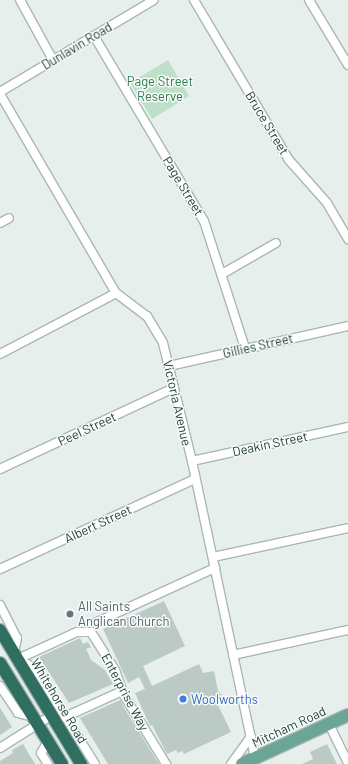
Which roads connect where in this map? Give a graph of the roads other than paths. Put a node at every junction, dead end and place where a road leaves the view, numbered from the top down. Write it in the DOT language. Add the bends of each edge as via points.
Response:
graph roads {
  1 [pos="20,0"];
  2 [pos="154,0"];
  3 [pos="194,0"];
  4 [pos="309,0"];
  5 [pos="142,3"];
  6 [pos="94,36"];
  7 [pos="53,60"];
  8 [pos="348,65"];
  9 [pos="0,93"];
  10 [pos="9,218"];
  11 [pos="0,223"];
  12 [pos="348,239"];
  13 [pos="276,243"];
  14 [pos="222,274"];
  15 [pos="116,293"];
  16 [pos="348,326"];
  17 [pos="245,348"];
  18 [pos="0,354"];
  19 [pos="169,366"];
  20 [pos="174,388"];
  21 [pos="348,427"];
  22 [pos="192,461"];
  23 [pos="0,469"];
  24 [pos="195,479"];
  25 [pos="348,528"];
  26 [pos="213,557"];
  27 [pos="215,568"];
  28 [pos="0,569"];
  29 [pos="0,605"];
  30 [pos="97,622"];
  31 [pos="0,630"];
  32 [pos="348,630"];
  33 [pos="233,655"];
  34 [pos="16,656"];
  35 [pos="0,662"];
  36 [pos="0,686"];
  37 [pos="122,691"];
  38 [pos="52,715"];
  39 [pos="348,715"];
  40 [pos="65,716"];
  41 [pos="35,721"];
  42 [pos="329,724"];
  43 [pos="251,736"];
  44 [pos="77,737"];
  45 [pos="48,741"];
  46 [pos="0,748"];
  47 [pos="255,758"];
  48 [pos="79,761"];
  49 [pos="348,763"];
  50 [pos="48,764"];
  51 [pos="62,764"];
  52 [pos="95,764"];
  53 [pos="166,764"];
  54 [pos="231,764"];
  55 [pos="242,764"];
  1 -- 7 [label="street"];
  2 -- 5 [label="street, Dunlavin Road"];
  3 -- 12 [label="street, Bruce Street" via="289,160 327,203"];
  4 -- 8 [label="street"];
  5 -- 6 [label="street, Dunlavin Road"];
  6 -- 7 [label="street, Dunlavin Road"];
  6 -- 14 [label="street, Page Street" via="204,221"];
  7 -- 9 [label="street, Dunlavin Road"];
  9 -- 15 [label="street, Victoria Avenue"];
  10 -- 11 [label="street"];
  13 -- 14 [label="street"];
  14 -- 17 [label="street, Page Street"];
  15 -- 18 [label="street"];
  15 -- 19 [label="street, Victoria Avenue" via="147,316 160,334"];
  16 -- 17 [label="street, Gillies Street"];
  17 -- 19 [label="street, Gillies Street"];
  19 -- 20 [label="street, Victoria Avenue"];
  20 -- 22 [label="street, Victoria Avenue"];
  20 -- 23 [label="street, Peel Street"];
  21 -- 22 [label="street, Deakin Street"];
  22 -- 24 [label="street, Victoria Avenue"];
  24 -- 26 [label="street, Victoria Avenue"];
  24 -- 28 [label="street, Albert Street"];
  25 -- 26 [label="street"];
  26 -- 27 [label="street, Victoria Avenue"];
  27 -- 30 [label="street"];
  27 -- 33 [label="street, Victoria Avenue"];
  29 -- 34 [label="street, Whitehorse Road" via="17,635"];
  31 -- 34 [label="highway, Whitehorse Road"];
  32 -- 33 [label="street"];
  33 -- 43 [label="street, Victoria Avenue"];
  34 -- 37 [label="street, Enterprise Way" via="78,632 91,632 115,670"];
  34 -- 38 [label="highway, Whitehorse Road"];
  34 -- 40 [label="street, Whitehorse Road" via="35,668"];
  35 -- 41 [label="highway"];
  36 -- 41 [label="street" via="18,713"];
  37 -- 40 [label="street"];
  37 -- 53 [label="street, Enterprise Way"];
  38 -- 41 [label="street"];
  38 -- 48 [label="highway, Whitehorse Road"];
  39 -- 42 [label="main road, Mitcham Road"];
  40 -- 44 [label="street, Whitehorse Road"];
  41 -- 45 [label="highway"];
  41 -- 46 [label="street"];
  42 -- 47 [label="main road, Mitcham Road"];
  42 -- 49 [label="street"];
  43 -- 47 [label="street, Victoria Avenue"];
  43 -- 54 [label="street, Mitcham Road"];
  44 -- 48 [label="street, Whitehorse Road"];
  44 -- 52 [label="street, Whitehorse Road"];
  45 -- 50 [label="street" via="41,753"];
  45 -- 51 [label="highway"];
  47 -- 55 [label="main road, Mitcham Road"];
}
